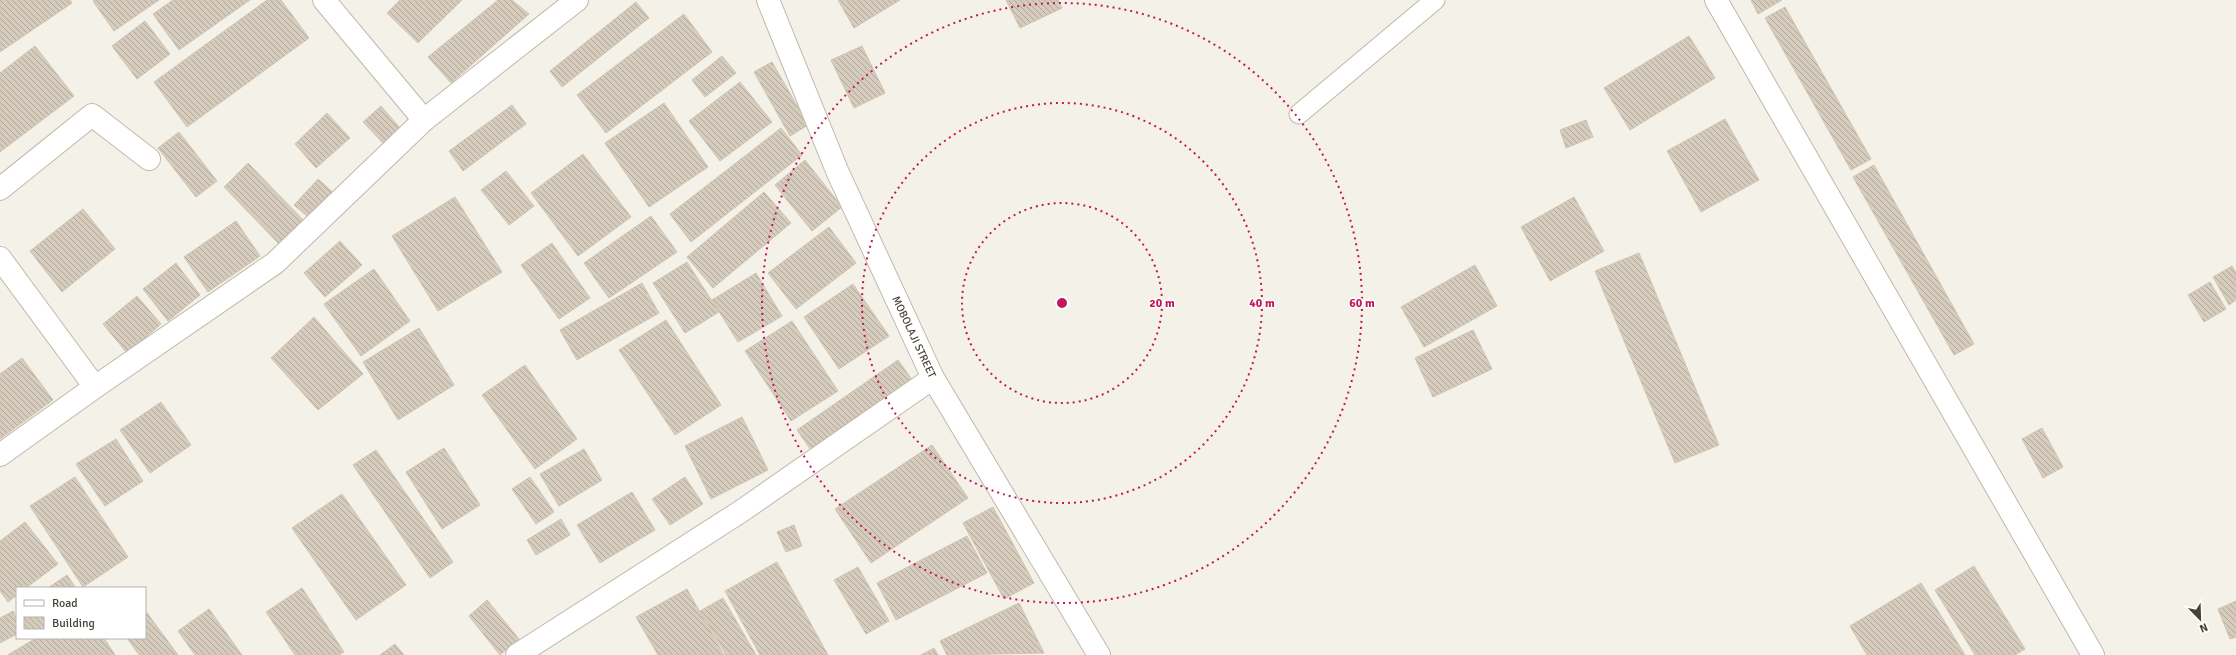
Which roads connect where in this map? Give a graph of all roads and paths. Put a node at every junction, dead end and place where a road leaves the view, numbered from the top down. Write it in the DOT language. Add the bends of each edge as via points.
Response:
graph roads {
  1 [pos="324,0"];
  2 [pos="577,0"];
  3 [pos="768,0"];
  4 [pos="1434,0"];
  5 [pos="1716,0"];
  6 [pos="1299,114"];
  7 [pos="424,120"];
  8 [pos="149,159"];
  9 [pos="0,189"];
  10 [pos="0,258"];
  11 [pos="933,378"];
  12 [pos="95,387"];
  13 [pos="0,455"];
  14 [pos="517,655"];
  15 [pos="1099,655"];
  16 [pos="2094,655"];
  1 -- 7 [label="street"];
  2 -- 7 [label="street"];
  3 -- 11 [label="street, MOBOLAJI STREET" via="838,173"];
  4 -- 6 [label="lane"];
  5 -- 16 [label="street"];
  7 -- 12 [label="street" via="275,263"];
  8 -- 9 [label="street" via="92,115"];
  10 -- 12 [label="street"];
  11 -- 14 [label="street" via="740,512"];
  11 -- 15 [label="street, MOBOLAJI STREET"];
  12 -- 13 [label="street"];
}
